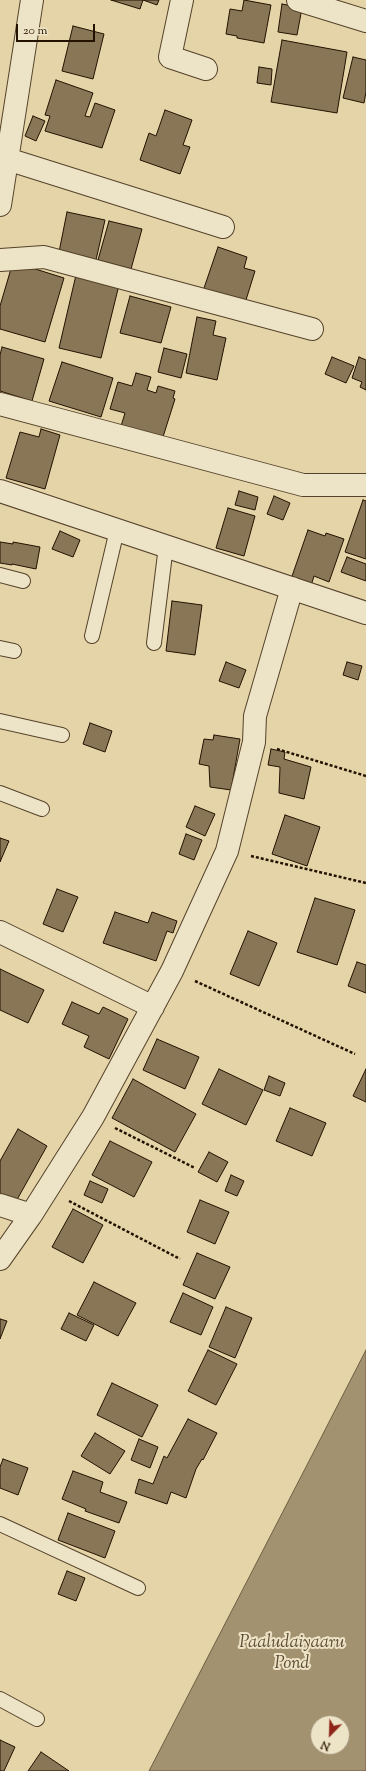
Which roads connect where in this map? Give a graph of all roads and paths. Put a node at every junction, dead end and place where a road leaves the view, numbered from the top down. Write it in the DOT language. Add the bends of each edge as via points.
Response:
graph roads {
  1 [pos="32,0"];
  2 [pos="182,0"];
  3 [pos="298,0"];
  4 [pos="366,21"];
  5 [pos="206,69"];
  6 [pos="7,159"];
  7 [pos="0,205"];
  8 [pos="223,227"];
  9 [pos="0,260"];
  10 [pos="312,329"];
  11 [pos="0,404"];
  12 [pos="366,485"];
  13 [pos="0,491"];
  14 [pos="117,530"];
  15 [pos="166,546"];
  16 [pos="0,574"];
  17 [pos="23,581"];
  18 [pos="292,588"];
  19 [pos="366,613"];
  20 [pos="92,636"];
  21 [pos="154,644"];
  22 [pos="0,648"];
  23 [pos="14,651"];
  24 [pos="0,721"];
  25 [pos="62,735"];
  26 [pos="254,742"];
  27 [pos="366,776"];
  28 [pos="0,793"];
  29 [pos="42,809"];
  30 [pos="227,851"];
  31 [pos="366,882"];
  32 [pos="0,932"];
  33 [pos="172,971"];
  34 [pos="153,1007"];
  35 [pos="355,1054"];
  36 [pos="93,1117"];
  37 [pos="195,1168"];
  38 [pos="47,1190"];
  39 [pos="0,1205"];
  40 [pos="32,1215"];
  41 [pos="0,1259"];
  42 [pos="180,1259"];
  43 [pos="0,1524"];
  44 [pos="138,1588"];
  45 [pos="0,1699"];
  46 [pos="37,1719"];
  1 -- 6 [label="street"];
  2 -- 5 [label="street" via="170,57"];
  3 -- 4 [label="street"];
  6 -- 7 [label="street"];
  6 -- 8 [label="street"];
  9 -- 10 [label="street" via="44,257"];
  11 -- 12 [label="street" via="303,485"];
  13 -- 14 [label="street"];
  14 -- 15 [label="street"];
  14 -- 20 [label="lane"];
  15 -- 18 [label="street"];
  15 -- 21 [label="lane"];
  16 -- 17 [label="lane"];
  18 -- 19 [label="street"];
  18 -- 26 [label="street" via="255,716"];
  22 -- 23 [label="lane"];
  24 -- 25 [label="lane"];
  26 -- 27 [label="path"];
  26 -- 30 [label="street"];
  28 -- 29 [label="lane"];
  30 -- 31 [label="path"];
  30 -- 33 [label="street"];
  32 -- 34 [label="street"];
  33 -- 34 [label="street"];
  33 -- 35 [label="path"];
  34 -- 36 [label="street"];
  36 -- 37 [label="path"];
  36 -- 38 [label="street"];
  38 -- 40 [label="street"];
  38 -- 42 [label="path"];
  39 -- 40 [label="street"];
  40 -- 41 [label="street"];
  43 -- 44 [label="lane"];
  45 -- 46 [label="lane"];
}
